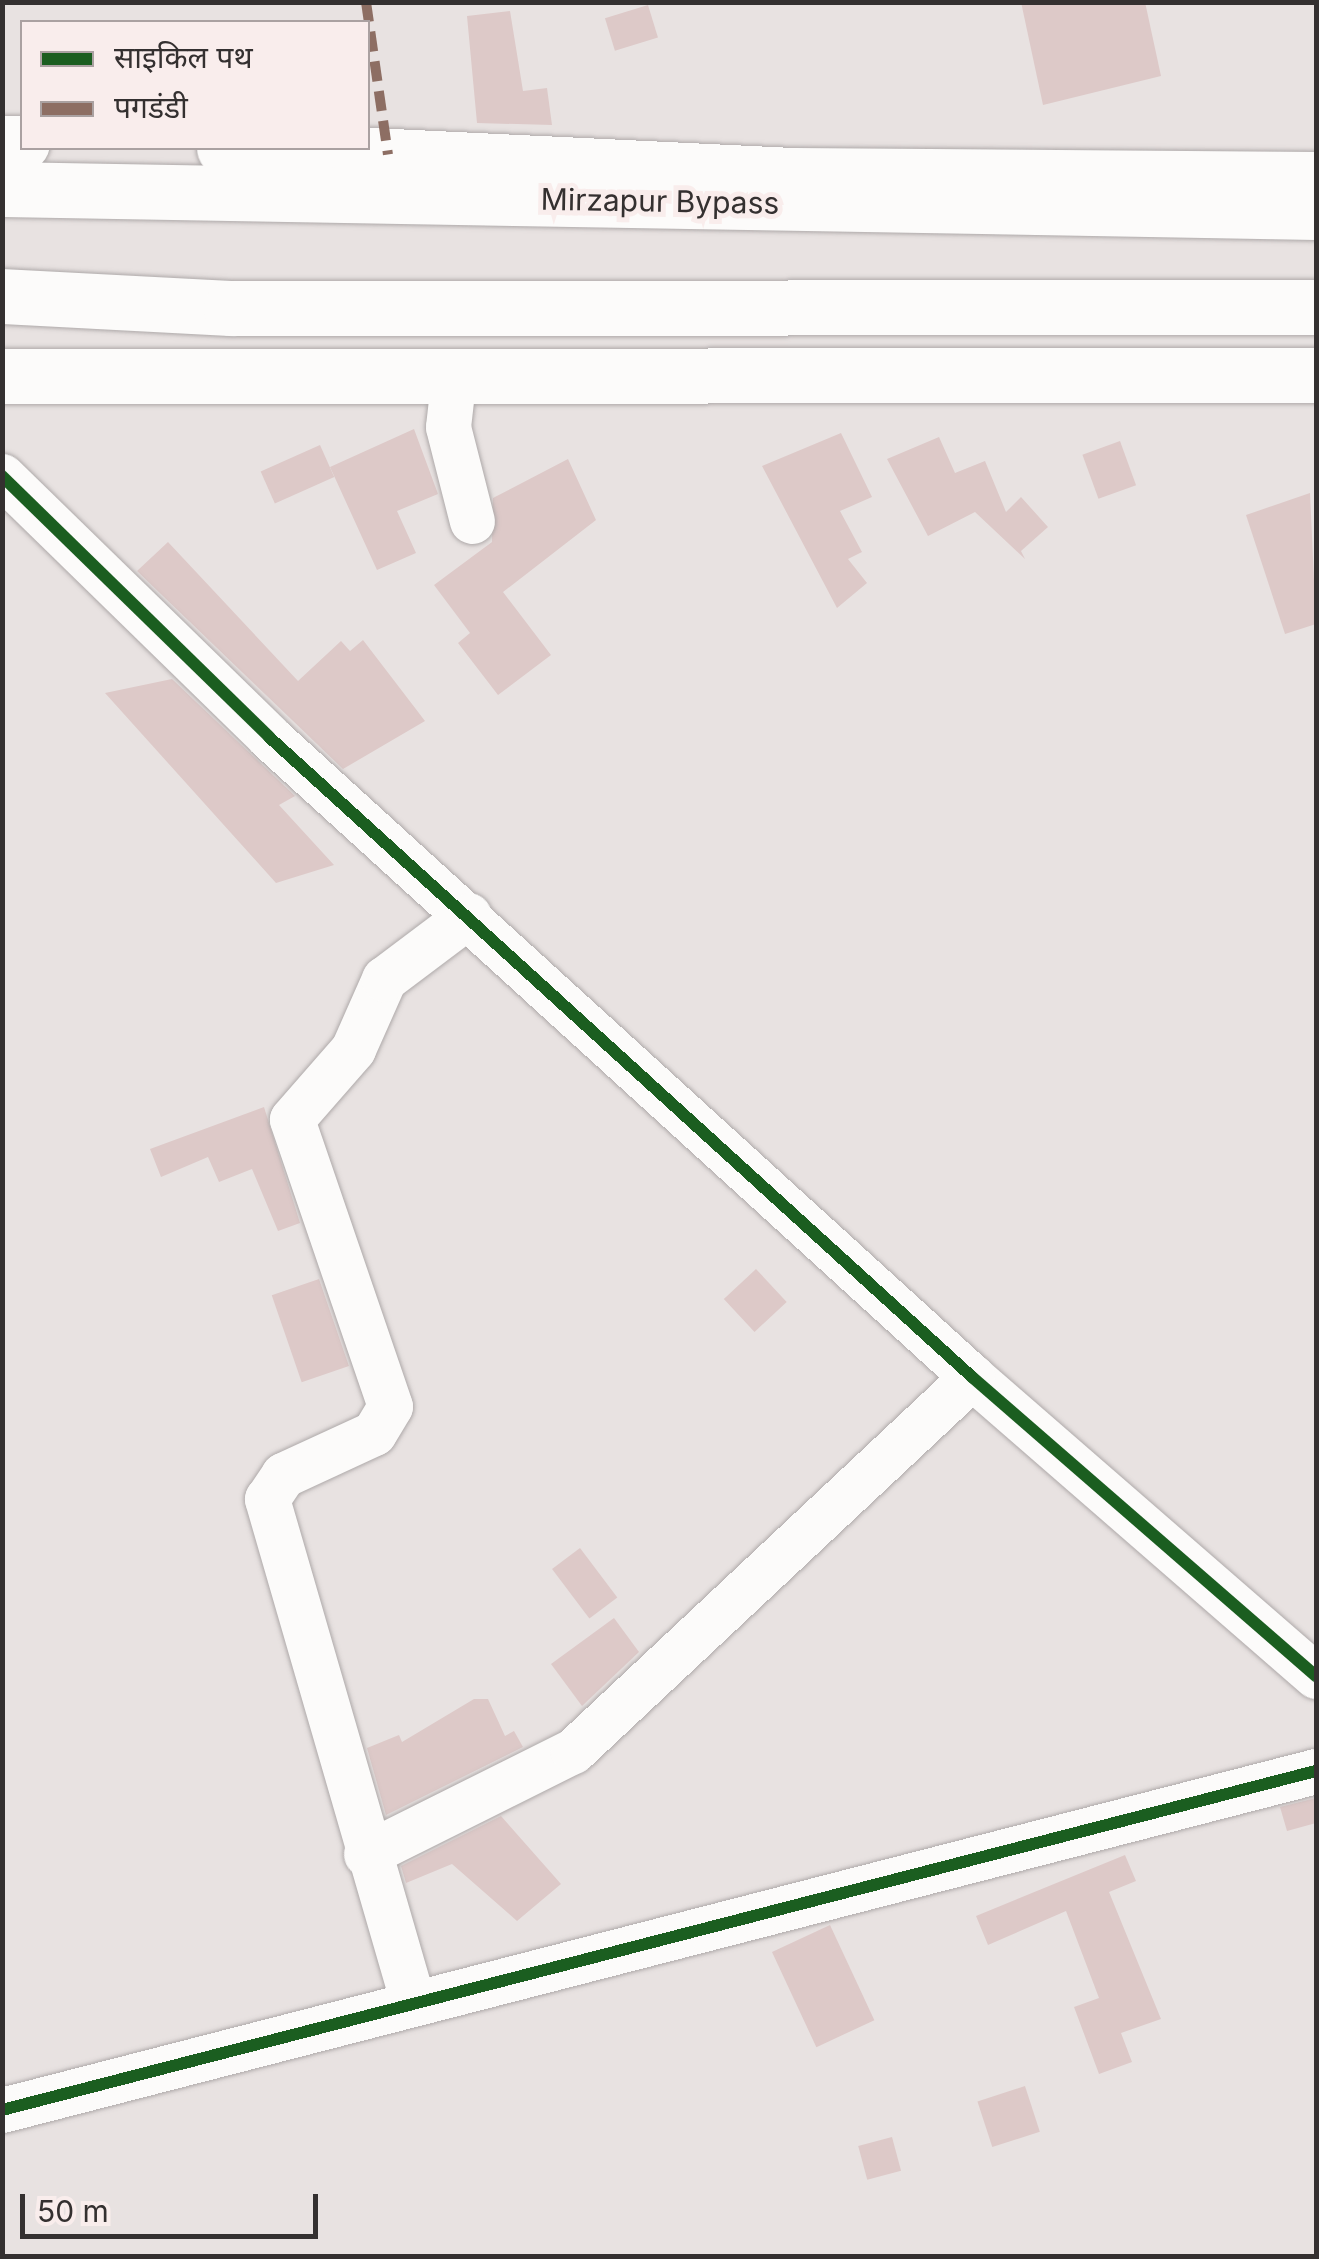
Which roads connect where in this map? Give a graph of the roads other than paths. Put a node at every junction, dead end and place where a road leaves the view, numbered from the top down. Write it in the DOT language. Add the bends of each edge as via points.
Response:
graph roads {
  1 [pos="266,150"];
  2 [pos="1316,179"];
  3 [pos="2,189"];
  4 [pos="1316,212"];
  5 [pos="2,296"];
  6 [pos="1316,307"];
  7 [pos="454,374"];
  8 [pos="250,375"];
  9 [pos="1316,375"];
  10 [pos="2,376"];
  11 [pos="2,402"];
  12 [pos="2,476"];
  13 [pos="472,521"];
  14 [pos="469,915"];
  15 [pos="972,1378"];
  16 [pos="1316,1676"];
  17 [pos="1316,1771"];
  18 [pos="366,1854"];
  19 [pos="412,1999"];
  20 [pos="2,2110"];
  1 -- 2 [label="main road" via="793,175"];
  3 -- 4 [label="main road, Mirzapur Bypass"];
  5 -- 6 [label="main road" via="251,308"];
  7 -- 8 [label="main road"];
  7 -- 9 [label="main road"];
  7 -- 13 [label="street" via="448,428"];
  8 -- 10 [label="main road"];
  8 -- 11 [label="street" via="191,398"];
  12 -- 14 [label="street" via="270,737"];
  14 -- 15 [label="street"];
  14 -- 18 [label="street" via="384,979 353,1049 292,1120 390,1406 374,1433 283,1476 267,1499"];
  15 -- 16 [label="street"];
  15 -- 18 [label="street" via="573,1751"];
  17 -- 19 [label="street"];
  18 -- 19 [label="street"];
  19 -- 20 [label="street"];
}
